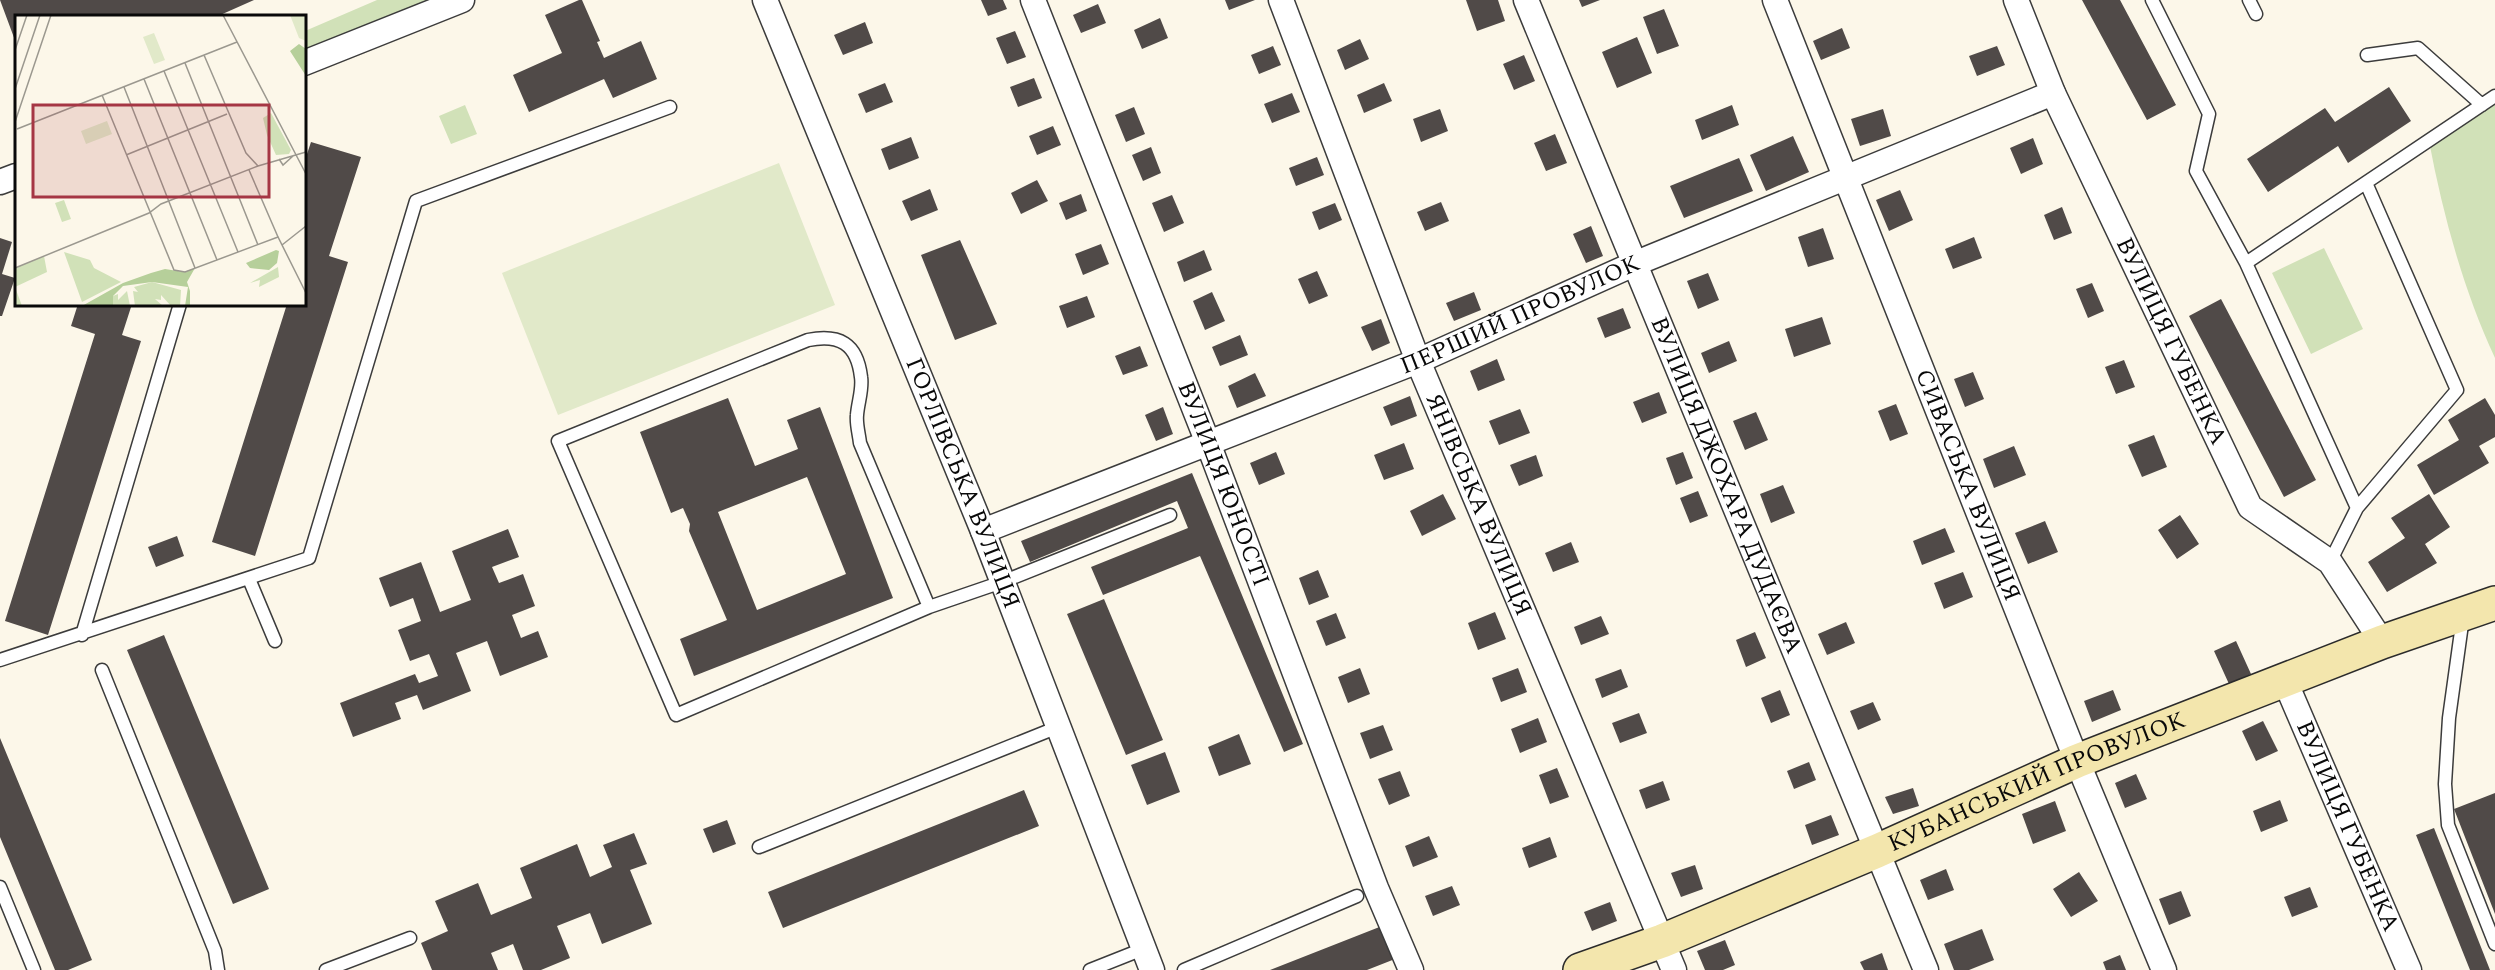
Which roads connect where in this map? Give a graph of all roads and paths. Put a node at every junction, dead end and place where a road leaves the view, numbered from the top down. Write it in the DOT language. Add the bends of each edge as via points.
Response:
graph roads {
  1 [pos="462,0"];
  2 [pos="765,0"];
  3 [pos="1033,0"];
  4 [pos="1281,0"];
  5 [pos="1526,0"];
  6 [pos="1775,0"];
  7 [pos="2016,0"];
  8 [pos="2152,0"];
  9 [pos="2249,0"];
  10 [pos="2256,14"];
  11 [pos="2367,55"];
  12 [pos="306,62"];
  13 [pos="2053,93"];
  14 [pos="2495,96"];
  15 [pos="2482,105"];
  16 [pos="670,107"];
  17 [pos="15,176"];
  18 [pos="1845,179"];
  19 [pos="0,182"];
  20 [pos="2366,183"];
  21 [pos="2246,263"];
  22 [pos="1634,264"];
  23 [pos="179,306"];
  24 [pos="1418,362"];
  25 [pos="1208,443"];
  26 [pos="2357,508"];
  27 [pos="1170,515"];
  28 [pos="983,531"];
  29 [pos="2330,562"];
  30 [pos="249,579"];
  31 [pos="1002,582"];
  32 [pos="2495,603"];
  33 [pos="929,607"];
  34 [pos="2464,613"];
  35 [pos="82,635"];
  36 [pos="275,641"];
  37 [pos="2382,642"];
  38 [pos="0,660"];
  39 [pos="102,670"];
  40 [pos="2285,681"];
  41 [pos="1059,727"];
  42 [pos="2077,761"];
  43 [pos="759,847"];
  44 [pos="1876,851"];
  45 [pos="0,886"];
  46 [pos="1358,896"];
  47 [pos="410,938"];
  48 [pos="2495,944"];
  49 [pos="1668,956"];
  50 [pos="1148,960"];
  51 [pos="34,970"];
  52 [pos="218,970"];
  53 [pos="326,970"];
  54 [pos="1090,970"];
  55 [pos="1184,970"];
  56 [pos="1411,970"];
  57 [pos="1580,970"];
  58 [pos="1926,970"];
  59 [pos="2163,970"];
  60 [pos="2409,970"];
  1 -- 12 [label="street"];
  2 -- 28 [label="street, ГОРЛІВСЬКА ВУЛИЦЯ"];
  3 -- 25 [label="street, ВУЛИЦЯ ЮНОСТІ"];
  4 -- 24 [label="street, ЯНІВСЬКА ВУЛИЦЯ"];
  5 -- 22 [label="street, ВУЛИЦЯ ДЖОХАРА ДУДАЄВА"];
  6 -- 18 [label="street, СИВАСЬКА ВУЛИЦЯ"];
  7 -- 13 [label="street, ВУЛИЦЯ ГУБЕНКА"];
  8 -- 21 [label="lane" via="2209,114 2196,171"];
  9 -- 10 [label="lane"];
  11 -- 15 [label="lane" via="2418,48"];
  13 -- 18 [label="street, ПЕРШИЙ ПРОВУЛОК"];
  13 -- 29 [label="street, ВУЛИЦЯ ГУБЕНКА" via="2250,507"];
  14 -- 15 [label="lane"];
  15 -- 20 [label="lane"];
  16 -- 30 [label="lane" via="416,201 309,558"];
  17 -- 19 [label="street"];
  18 -- 22 [label="street, ПЕРШИЙ ПРОВУЛОК"];
  18 -- 42 [label="street, СИВАСЬКА ВУЛИЦЯ"];
  20 -- 21 [label="lane"];
  20 -- 26 [label="lane" via="2457,390"];
  21 -- 26 [label="lane"];
  22 -- 24 [label="street, ПЕРШИЙ ПРОВУЛОК"];
  22 -- 44 [label="street, ВУЛИЦЯ ДЖОХАРА ДУДАЄВА"];
  23 -- 35 [label="lane"];
  24 -- 25 [label="street, ПЕРШИЙ ПРОВУЛОК"];
  24 -- 49 [label="street, ЯНІВСЬКА ВУЛИЦЯ"];
  25 -- 28 [label="street, ПЕРШИЙ ПРОВУЛОК"];
  25 -- 56 [label="street, ВУЛИЦЯ ЮНОСТІ"];
  26 -- 29 [label="lane"];
  27 -- 31 [label="lane"];
  28 -- 31 [label="street, ГОРЛІВСЬКА ВУЛИЦЯ"];
  29 -- 37 [label="street, ВУЛИЦЯ ГУБЕНКА"];
  30 -- 35 [label="lane"];
  30 -- 36 [label="lane"];
  31 -- 33 [label="lane"];
  31 -- 41 [label="street, ГОРЛІВСЬКА ВУЛИЦЯ"];
  32 -- 34 [label="street, КУБАНСЬКИЙ ПРОВУЛОК"];
  33 -- 33 [label="lane" via="676,715 558,441 808,340 841,340 852,351 861,376 856,417 861,443"];
  34 -- 37 [label="street, КУБАНСЬКИЙ ПРОВУЛОК"];
  34 -- 48 [label="lane" via="2449,718 2447,815"];
  35 -- 38 [label="lane"];
  37 -- 40 [label="street, КУБАНСЬКИЙ ПРОВУЛОК"];
  39 -- 52 [label="lane" via="215,951"];
  40 -- 42 [label="street, КУБАНСЬКИЙ ПРОВУЛОК"];
  40 -- 60 [label="street, ВУЛИЦЯ ГУБЕНКА"];
  41 -- 43 [label="lane"];
  41 -- 50 [label="street, ГОРЛІВСЬКА ВУЛИЦЯ"];
  42 -- 44 [label="street, КУБАНСЬКИЙ ПРОВУЛОК"];
  42 -- 59 [label="street, СИВАСЬКА ВУЛИЦЯ"];
  44 -- 49 [label="street, КУБАНСЬКИЙ ПРОВУЛОК"];
  44 -- 58 [label="street, ВУЛИЦЯ ДЖОХАРА ДУДАЄВА"];
  45 -- 51 [label="lane"];
  46 -- 55 [label="lane"];
  47 -- 53 [label="lane"];
  49 -- 57 [label="street, КУБАНСЬКИЙ ПРОВУЛОК"];
  50 -- 54 [label="lane"];
}
